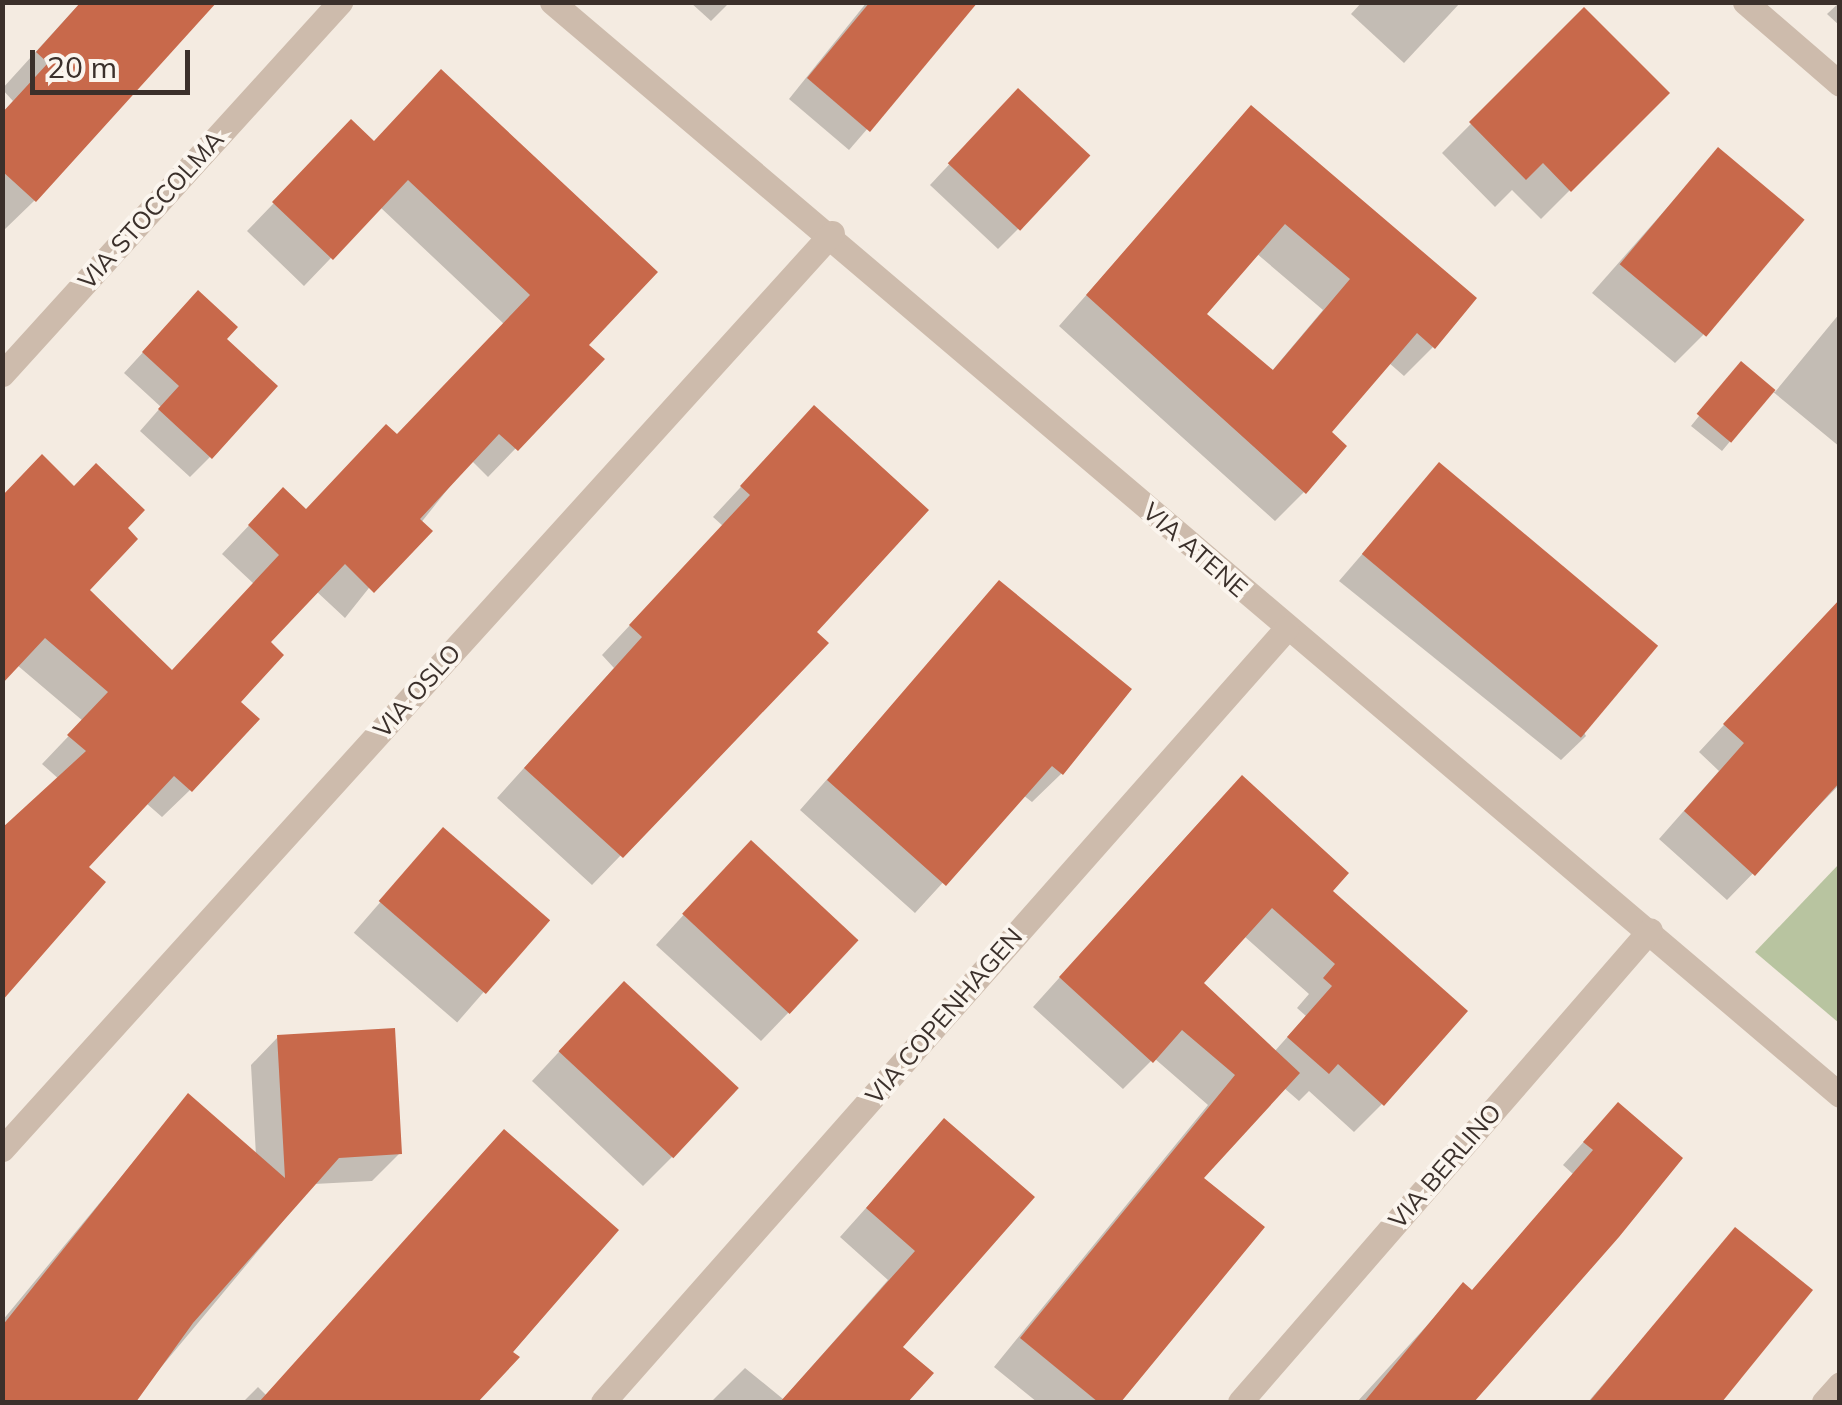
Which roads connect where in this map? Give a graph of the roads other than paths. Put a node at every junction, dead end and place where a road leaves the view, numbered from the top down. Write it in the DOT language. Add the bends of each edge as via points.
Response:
graph roads {
  1 [pos="340,2"];
  2 [pos="552,2"];
  3 [pos="1745,2"];
  4 [pos="1840,84"];
  5 [pos="832,233"];
  6 [pos="2,374"];
  7 [pos="1286,629"];
  8 [pos="1650,930"];
  9 [pos="1840,1094"];
  10 [pos="2,1150"];
  11 [pos="1840,1384"];
  12 [pos="603,1402"];
  13 [pos="1240,1402"];
  14 [pos="1824,1402"];
  1 -- 6 [label="street, VIA STOCCOLMA"];
  2 -- 5 [label="street, VIA ATENE"];
  3 -- 4 [label="street"];
  5 -- 7 [label="street, VIA ATENE"];
  5 -- 10 [label="street, VIA OSLO"];
  7 -- 8 [label="street, VIA ATENE"];
  7 -- 12 [label="street, VIA COPENHAGEN"];
  8 -- 9 [label="street, VIA ATENE"];
  8 -- 13 [label="street, VIA BERLINO"];
  11 -- 14 [label="street"];
}
